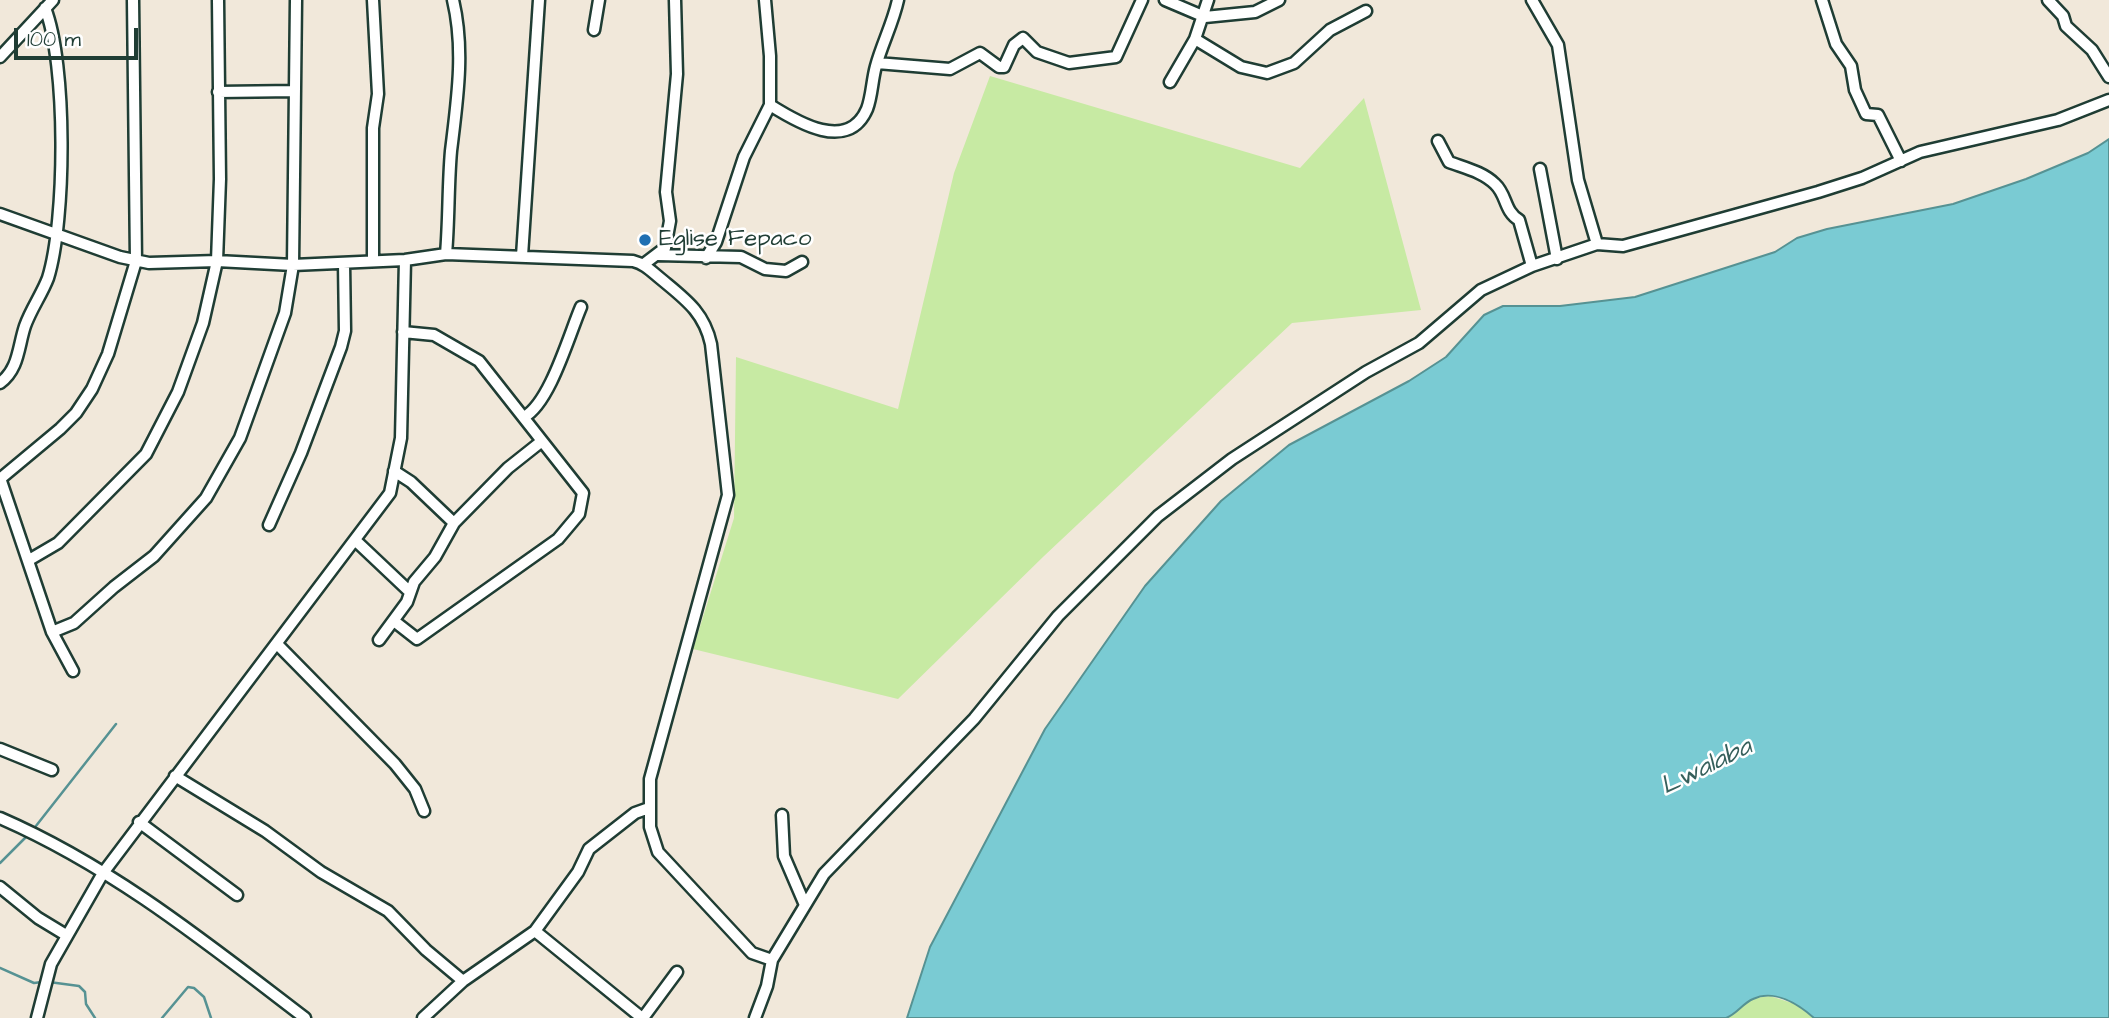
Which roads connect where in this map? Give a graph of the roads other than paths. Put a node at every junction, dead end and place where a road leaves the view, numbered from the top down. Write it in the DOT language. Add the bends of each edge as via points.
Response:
graph roads {
  1 [pos="53,0"];
  2 [pos="133,0"];
  3 [pos="218,0"];
  4 [pos="296,0"];
  5 [pos="373,0"];
  6 [pos="453,0"];
  7 [pos="540,0"];
  8 [pos="599,0"];
  9 [pos="675,0"];
  10 [pos="765,0"];
  11 [pos="898,0"];
  12 [pos="1142,0"];
  13 [pos="1165,0"];
  14 [pos="1208,0"];
  15 [pos="1279,0"];
  16 [pos="1532,0"];
  17 [pos="1822,0"];
  18 [pos="2048,0"];
  19 [pos="45,8"];
  20 [pos="1366,11"];
  21 [pos="1205,17"];
  22 [pos="594,30"];
  23 [pos="1195,39"];
  24 [pos="0,57"];
  25 [pos="877,63"];
  26 [pos="2109,77"];
  27 [pos="1170,82"];
  28 [pos="295,91"];
  29 [pos="218,92"];
  30 [pos="2109,100"];
  31 [pos="769,105"];
  32 [pos="1438,141"];
  33 [pos="1902,161"];
  34 [pos="1540,169"];
  35 [pos="0,214"];
  36 [pos="56,233"];
  37 [pos="1597,244"];
  38 [pos="446,254"];
  39 [pos="658,254"];
  40 [pos="522,256"];
  41 [pos="706,258"];
  42 [pos="1557,259"];
  43 [pos="405,260"];
  44 [pos="136,261"];
  45 [pos="217,261"];
  46 [pos="373,261"];
  47 [pos="802,262"];
  48 [pos="344,263"];
  49 [pos="644,264"];
  50 [pos="293,265"];
  51 [pos="1532,266"];
  52 [pos="581,307"];
  53 [pos="403,332"];
  54 [pos="0,383"];
  55 [pos="524,417"];
  56 [pos="542,442"];
  57 [pos="394,471"];
  58 [pos="0,479"];
  59 [pos="454,523"];
  60 [pos="269,525"];
  61 [pos="355,541"];
  62 [pos="29,560"];
  63 [pos="410,592"];
  64 [pos="394,621"];
  65 [pos="52,632"];
  66 [pos="379,640"];
  67 [pos="277,644"];
  68 [pos="73,671"];
  69 [pos="0,749"];
  70 [pos="52,770"];
  71 [pos="175,776"];
  72 [pos="649,808"];
  73 [pos="424,811"];
  74 [pos="782,815"];
  75 [pos="0,818"];
  76 [pos="139,822"];
  77 [pos="103,873"];
  78 [pos="0,887"];
  79 [pos="237,895"];
  80 [pos="805,905"];
  81 [pos="535,931"];
  82 [pos="66,935"];
  83 [pos="772,960"];
  84 [pos="677,972"];
  85 [pos="463,981"];
  86 [pos="37,1018"];
  87 [pos="305,1018"];
  88 [pos="423,1018"];
  89 [pos="642,1018"];
  90 [pos="755,1018"];
  1 -- 19 [label="street"];
  2 -- 44 [label="street"];
  3 -- 29 [label="street"];
  4 -- 28 [label="street"];
  5 -- 46 [label="street" via="378,94 373,128"];
  6 -- 38 [label="street" via="458,20 459,102 451,153"];
  7 -- 40 [label="street"];
  8 -- 22 [label="street"];
  9 -- 39 [label="street" via="677,74 666,192 670,221 665,248"];
  10 -- 31 [label="street"];
  11 -- 25 [label="street"];
  12 -- 25 [label="street" via="1116,57 1069,63 1037,52 1023,38 1004,67 980,53 950,69"];
  13 -- 21 [label="street"];
  14 -- 21 [label="street"];
  15 -- 21 [label="street" via="1255,12"];
  16 -- 37 [label="street" via="1558,45 1578,180"];
  17 -- 33 [label="street" via="1866,114 1878,115"];
  18 -- 26 [label="street"];
  19 -- 24 [label="street"];
  19 -- 36 [label="street" via="56,42 61,126"];
  20 -- 23 [label="street" via="1330,30 1305,56 1267,73 1241,67"];
  21 -- 23 [label="street"];
  23 -- 27 [label="street"];
  25 -- 31 [label="street" via="865,112 843,132 812,127"];
  28 -- 29 [label="street"];
  28 -- 50 [label="street"];
  29 -- 45 [label="street"];
  30 -- 33 [label="street" via="2057,120 1920,152"];
  31 -- 41 [label="street"];
  32 -- 51 [label="street" via="1449,162 1496,185 1509,214 1519,220"];
  33 -- 37 [label="street" via="1818,192 1623,246"];
  34 -- 42 [label="street"];
  35 -- 36 [label="street"];
  36 -- 44 [label="street"];
  36 -- 54 [label="street" via="47,279 31,309 15,365"];
  37 -- 42 [label="street"];
  38 -- 40 [label="street"];
  38 -- 43 [label="street"];
  39 -- 41 [label="street"];
  39 -- 49 [label="street"];
  40 -- 49 [label="street"];
  41 -- 47 [label="street" via="741,257 765,269 786,271"];
  42 -- 51 [label="street"];
  43 -- 46 [label="street"];
  43 -- 53 [label="street"];
  44 -- 45 [label="street"];
  44 -- 58 [label="street" via="108,354 92,389 60,429"];
  45 -- 50 [label="street"];
  45 -- 62 [label="street" via="203,323 182,381 146,454 58,543"];
  46 -- 48 [label="street"];
  48 -- 50 [label="street"];
  48 -- 60 [label="street" via="341,347"];
  49 -- 72 [label="street" via="684,296 707,327 728,495 650,779"];
  50 -- 65 [label="street" via="285,313 240,438 206,498 154,556 74,623"];
  51 -- 80 [label="street" via="1481,290 1419,344 1366,372 1232,458 1158,516 1058,616 974,719 824,874"];
  52 -- 55 [label="street" via="549,386 531,414"];
  53 -- 55 [label="street" via="434,334 466,351"];
  53 -- 57 [label="street" via="401,438"];
  55 -- 56 [label="street"];
  56 -- 59 [label="street" via="508,468"];
  56 -- 64 [label="street" via="583,493 576,521 558,539 417,639"];
  57 -- 59 [label="street"];
  57 -- 61 [label="street" via="390,493"];
  58 -- 62 [label="street"];
  59 -- 63 [label="street"];
  61 -- 63 [label="street"];
  61 -- 67 [label="street"];
  62 -- 65 [label="street"];
  63 -- 64 [label="street"];
  64 -- 66 [label="street"];
  65 -- 68 [label="street"];
  67 -- 71 [label="street"];
  67 -- 73 [label="street" via="395,764 415,789"];
  69 -- 70 [label="street"];
  71 -- 76 [label="street"];
  71 -- 85 [label="street" via="388,911"];
  72 -- 81 [label="street" via="624,820 589,849"];
  72 -- 83 [label="street" via="652,841 668,866 752,953"];
  74 -- 80 [label="street" via="784,856"];
  75 -- 77 [label="street"];
  76 -- 77 [label="street"];
  76 -- 79 [label="street"];
  77 -- 82 [label="street"];
  77 -- 87 [label="street" via="165,911"];
  78 -- 82 [label="street"];
  80 -- 83 [label="street"];
  81 -- 85 [label="street"];
  81 -- 89 [label="street"];
  82 -- 86 [label="street" via="45,982"];
  83 -- 90 [label="street"];
  84 -- 89 [label="street"];
  85 -- 88 [label="street"];
}
